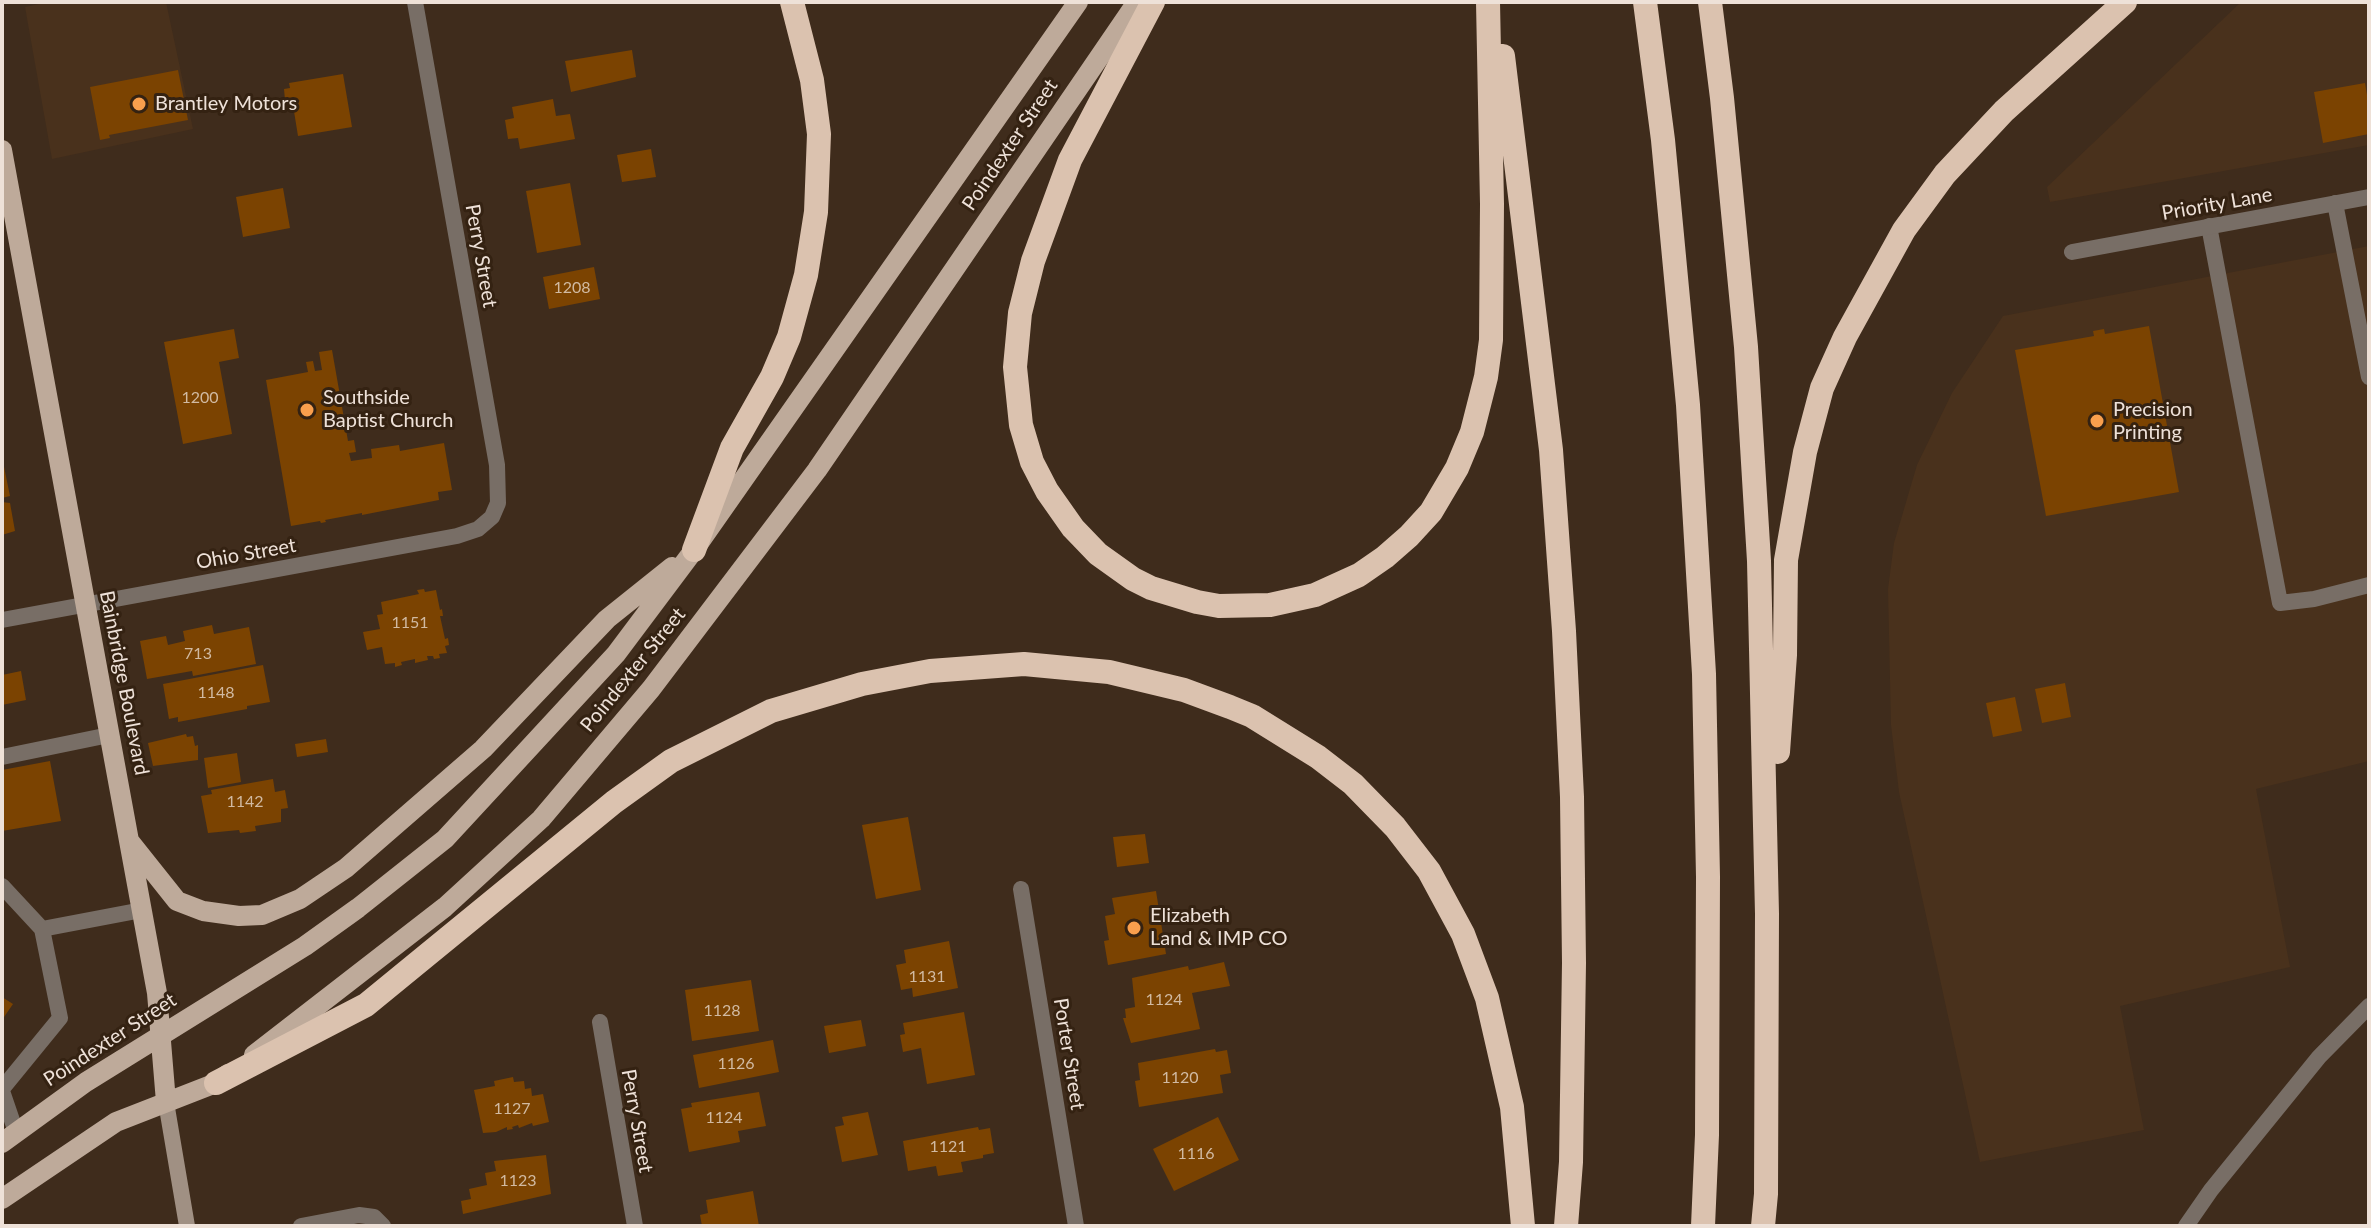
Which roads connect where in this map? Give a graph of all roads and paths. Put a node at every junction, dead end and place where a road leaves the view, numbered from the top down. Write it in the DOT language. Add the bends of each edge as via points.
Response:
graph roads {
  1 [pos="415,2"];
  2 [pos="792,2"];
  3 [pos="1078,2"];
  4 [pos="1137,2"];
  5 [pos="1153,2"];
  6 [pos="1488,2"];
  7 [pos="1496,2"];
  8 [pos="1645,2"];
  9 [pos="1710,2"];
  10 [pos="2124,4"];
  11 [pos="2,150"];
  12 [pos="2369,197"];
  13 [pos="2335,203"];
  14 [pos="2209,226"];
  15 [pos="2072,252"];
  16 [pos="2369,377"];
  17 [pos="492,517"];
  18 [pos="694,550"];
  19 [pos="2369,585"];
  20 [pos="85,604"];
  21 [pos="2,620"];
  22 [pos="109,735"];
  23 [pos="2,757"];
  24 [pos="129,839"];
  25 [pos="2,886"];
  26 [pos="1021,889"];
  27 [pos="142,910"];
  28 [pos="1767,914"];
  29 [pos="42,929"];
  30 [pos="2369,1006"];
  31 [pos="600,1022"];
  32 [pos="159,1035"];
  33 [pos="216,1083"];
  34 [pos="2,1090"];
  35 [pos="166,1102"];
  36 [pos="9,1138"];
  37 [pos="2,1199"];
  38 [pos="187,1226"];
  39 [pos="301,1226"];
  40 [pos="383,1226"];
  41 [pos="635,1226"];
  42 [pos="1076,1226"];
  43 [pos="1523,1226"];
  44 [pos="1566,1226"];
  45 [pos="1703,1226"];
  46 [pos="1763,1226"];
  47 [pos="2186,1226"];
  1 -- 17 [label="street, Perry Street" via="497,465 498,503"];
  2 -- 18 [label="highway" via="819,134 816,212 806,275 789,337 732,448"];
  3 -- 18 [label="main road, Poindexter Street"];
  4 -- 33 [label="main road, Poindexter Street" via="817,470 651,689 541,819 445,907"];
  5 -- 6 [label="highway" via="1070,160 1033,261 1020,313 1015,367 1021,425 1047,491 1098,554 1151,588 1219,606 1270,605 1315,595 1359,575 1431,512 1457,468 1472,432 1491,340"];
  7 -- 44 [label="highway" via="1551,450 1564,631 1574,954"];
  8 -- 45 [label="highway" via="1688,405 1704,674 1708,892"];
  9 -- 28 [label="highway" via="1743,316 1755,500"];
  10 -- 28 [label="highway" via="2004,111 1945,174 1872,285 1822,388 1786,560 1785,655"];
  11 -- 20 [label="main road, Bainbridge Boulevard"];
  12 -- 13 [label="street, Priority Lane"];
  13 -- 14 [label="street, Priority Lane"];
  13 -- 16 [label="street"];
  14 -- 15 [label="street, Priority Lane"];
  14 -- 19 [label="street" via="2280,603"];
  17 -- 20 [label="street, Ohio Street" via="457,536"];
  18 -- 24 [label="main road" via="607,619 483,749 409,815 300,899 262,915 203,911 177,901"];
  18 -- 32 [label="main road, Poindexter Street" via="616,654 445,839 305,946"];
  20 -- 21 [label="street, Ohio Street"];
  20 -- 22 [label="main road, Bainbridge Boulevard"];
  22 -- 23 [label="street"];
  22 -- 24 [label="main road, Bainbridge Boulevard"];
  24 -- 27 [label="main road, Bainbridge Boulevard"];
  25 -- 29 [label="street"];
  26 -- 42 [label="street, Porter Street"];
  27 -- 29 [label="street"];
  27 -- 32 [label="main road, Bainbridge Boulevard"];
  28 -- 46 [label="highway"];
  29 -- 34 [label="street" via="60,1018"];
  30 -- 47 [label="street" via="2319,1057"];
  31 -- 41 [label="street, Perry Street"];
  32 -- 35 [label="main road, Bainbridge Boulevard"];
  32 -- 36 [label="main road, Poindexter Street"];
  33 -- 35 [label="main road, Poindexter Street"];
  33 -- 43 [label="highway" via="366,1005 614,802 671,761 771,711 930,671 1024,664 1109,672 1230,707 1318,757 1395,827 1429,871 1463,934 1487,998 1512,1107"];
  34 -- 36 [label="street"];
  35 -- 37 [label="main road, Poindexter Street" via="116,1122"];
  35 -- 38 [label="street, Bainbridge Boulevard"];
  39 -- 40 [label="street" via="359,1215 374,1217"];
}
